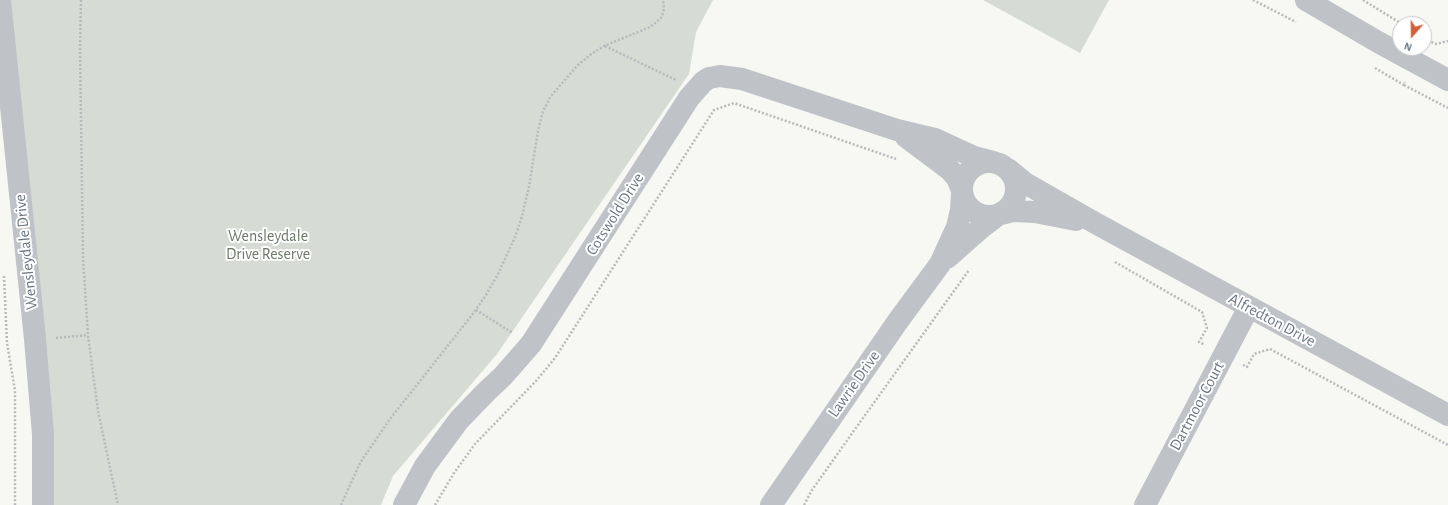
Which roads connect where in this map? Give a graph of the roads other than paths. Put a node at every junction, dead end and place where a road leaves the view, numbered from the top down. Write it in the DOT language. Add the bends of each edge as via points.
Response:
graph roads {
  1 [pos="0,0"];
  2 [pos="1306,0"];
  3 [pos="1448,80"];
  4 [pos="897,130"];
  5 [pos="1000,166"];
  6 [pos="962,192"];
  7 [pos="1000,214"];
  8 [pos="1097,224"];
  9 [pos="940,264"];
  10 [pos="1249,307"];
  11 [pos="1448,415"];
  12 [pos="43,505"];
  13 [pos="404,505"];
  14 [pos="771,505"];
  15 [pos="1145,505"];
  1 -- 12 [label="street, Wensleydale Drive" via="36,347 43,434"];
  2 -- 3 [label="street"];
  4 -- 5 [label="street, Cotswold Drive" via="935,139"];
  4 -- 6 [label="street, Cotswold Drive" via="944,165 957,178"];
  4 -- 13 [label="street, Cotswold Drive" via="734,77 714,77 703,82 696,89 531,344 458,420 425,466"];
  5 -- 6 [label="street" via="984,162 973,168 964,177"];
  5 -- 7 [label="street" via="1015,180 1017,193 1012,205"];
  5 -- 8 [label="street, Alfredton Drive"];
  6 -- 7 [label="street" via="967,206 977,214 990,217"];
  6 -- 9 [label="street, Lawrie Drive" via="957,227"];
  7 -- 8 [label="street, Alfredton Drive" via="1013,211 1035,212"];
  7 -- 9 [label="street, Lawrie Drive"];
  8 -- 10 [label="street, Alfredton Drive"];
  9 -- 14 [label="street, Lawrie Drive"];
  10 -- 11 [label="street, Alfredton Drive"];
  10 -- 15 [label="street, Dartmoor Court"];
}
